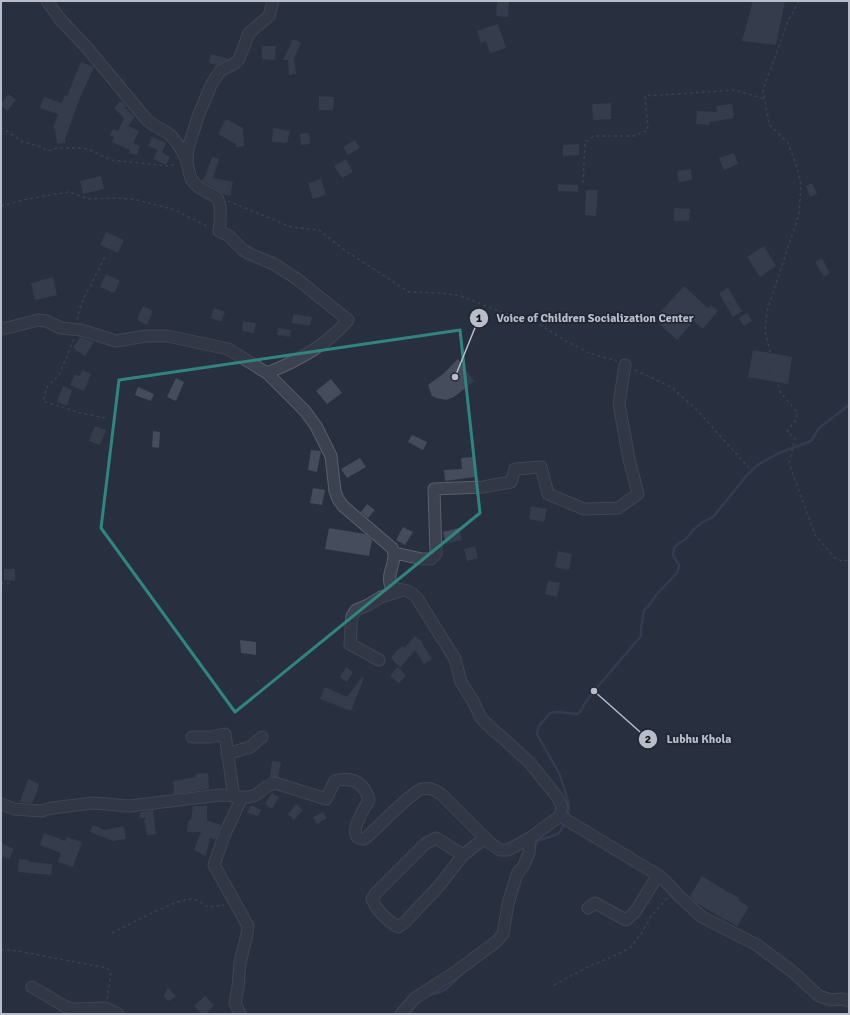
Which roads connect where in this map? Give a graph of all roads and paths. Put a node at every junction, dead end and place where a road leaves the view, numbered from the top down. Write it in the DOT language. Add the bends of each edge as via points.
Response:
graph roads {
  1 [pos="47,1"];
  2 [pos="274,1"];
  3 [pos="799,1"];
  4 [pos="765,98"];
  5 [pos="1,127"];
  6 [pos="187,164"];
  7 [pos="583,183"];
  8 [pos="225,199"];
  9 [pos="1,206"];
  10 [pos="214,229"];
  11 [pos="106,255"];
  12 [pos="1,328"];
  13 [pos="77,330"];
  14 [pos="625,365"];
  15 [pos="268,373"];
  16 [pos="105,418"];
  17 [pos="749,468"];
  18 [pos="395,553"];
  19 [pos="849,560"];
  20 [pos="1,583"];
  21 [pos="12,584"];
  22 [pos="406,590"];
  23 [pos="379,660"];
  24 [pos="192,737"];
  25 [pos="262,737"];
  26 [pos="227,754"];
  27 [pos="237,796"];
  28 [pos="1,804"];
  29 [pos="565,819"];
  30 [pos="485,838"];
  31 [pos="530,838"];
  32 [pos="463,855"];
  33 [pos="658,875"];
  34 [pos="674,890"];
  35 [pos="236,903"];
  36 [pos="588,908"];
  37 [pos="112,933"];
  38 [pos="1,950"];
  39 [pos="554,985"];
  40 [pos="32,987"];
  41 [pos="849,1001"];
  42 [pos="106,1008"];
  43 [pos="118,1014"];
  44 [pos="240,1014"];
  45 [pos="401,1014"];
  1 -- 6 [label="street" via="146,119 171,137"];
  2 -- 6 [label="street" via="269,16 249,33 239,59 220,71 211,85 198,114 188,148"];
  3 -- 4 [label="path" via="788,21 763,90"];
  4 -- 7 [label="path" via="734,90 645,96 648,130 633,136 594,136 585,142"];
  4 -- 19 [label="path" via="769,124 788,143 801,186 799,214 767,311 765,331 780,392 796,411 797,418 787,432 795,438 789,463 815,535 836,559"];
  5 -- 6 [label="path" via="23,142 47,151 57,148 82,148 111,160 167,166"];
  6 -- 15 [label="street" via="189,175 198,188 217,198 219,231 250,254 274,264 297,279 348,320 308,354"];
  8 -- 14 [label="path" via="291,227 319,230 409,292 461,296 509,315 533,320 589,353"];
  9 -- 10 [label="path" via="70,192 89,200 117,198 172,209"];
  11 -- 13 [label="path" via="81,304"];
  12 -- 13 [label="street" via="38,320 61,328"];
  13 -- 15 [label="street" via="116,341 146,336 168,336 206,344 228,349"];
  13 -- 16 [label="path" via="59,375 47,387 43,401"];
  14 -- 17 [label="path" via="671,387 696,409"];
  14 -- 18 [label="street" via="619,404 638,494 618,508 584,509 548,494 541,467 515,469 511,482 483,487 434,490 436,554 431,559 422,559"];
  15 -- 18 [label="street" via="305,411 319,433 331,456 338,499"];
  18 -- 22 [label="street" via="388,581 395,589"];
  20 -- 21 [label="path"];
  22 -- 23 [label="street" via="380,597 356,610 352,616 350,644"];
  22 -- 29 [label="street" via="417,598 455,659 461,682 481,718 530,763 558,798"];
  24 -- 26 [label="street" via="224,734"];
  25 -- 26 [label="street" via="250,747"];
  26 -- 27 [label="street" via="232,791"];
  27 -- 28 [label="street" via="129,806 93,803 41,811 14,809"];
  27 -- 30 [label="street" via="254,796 269,784 275,783 326,799 335,781 350,779 364,787 370,800 355,832 357,837 365,839 417,791 433,789"];
  27 -- 35 [label="street" via="214,865"];
  29 -- 31 [label="street"];
  29 -- 33 [label="street"];
  30 -- 31 [label="street" via="500,850 508,850"];
  30 -- 32 [label="street"];
  31 -- 45 [label="street" via="529,852 517,874 508,904 503,934 454,974 415,998"];
  32 -- 32 [label="street" via="439,886 406,922 398,927 375,906 372,899 376,893 432,840 436,838"];
  33 -- 34 [label="street"];
  33 -- 36 [label="street" via="635,912 626,920 595,903"];
  34 -- 39 [label="path" via="652,914 631,947"];
  34 -- 41 [label="street" via="702,917 762,948 819,996"];
  35 -- 37 [label="path" via="209,908 191,898 169,905"];
  35 -- 44 [label="street" via="248,926 235,1003"];
  38 -- 42 [label="path" via="107,968 111,972"];
  40 -- 42 [label="street" via="60,1004 74,1009"];
  42 -- 43 [label="street"];
}
